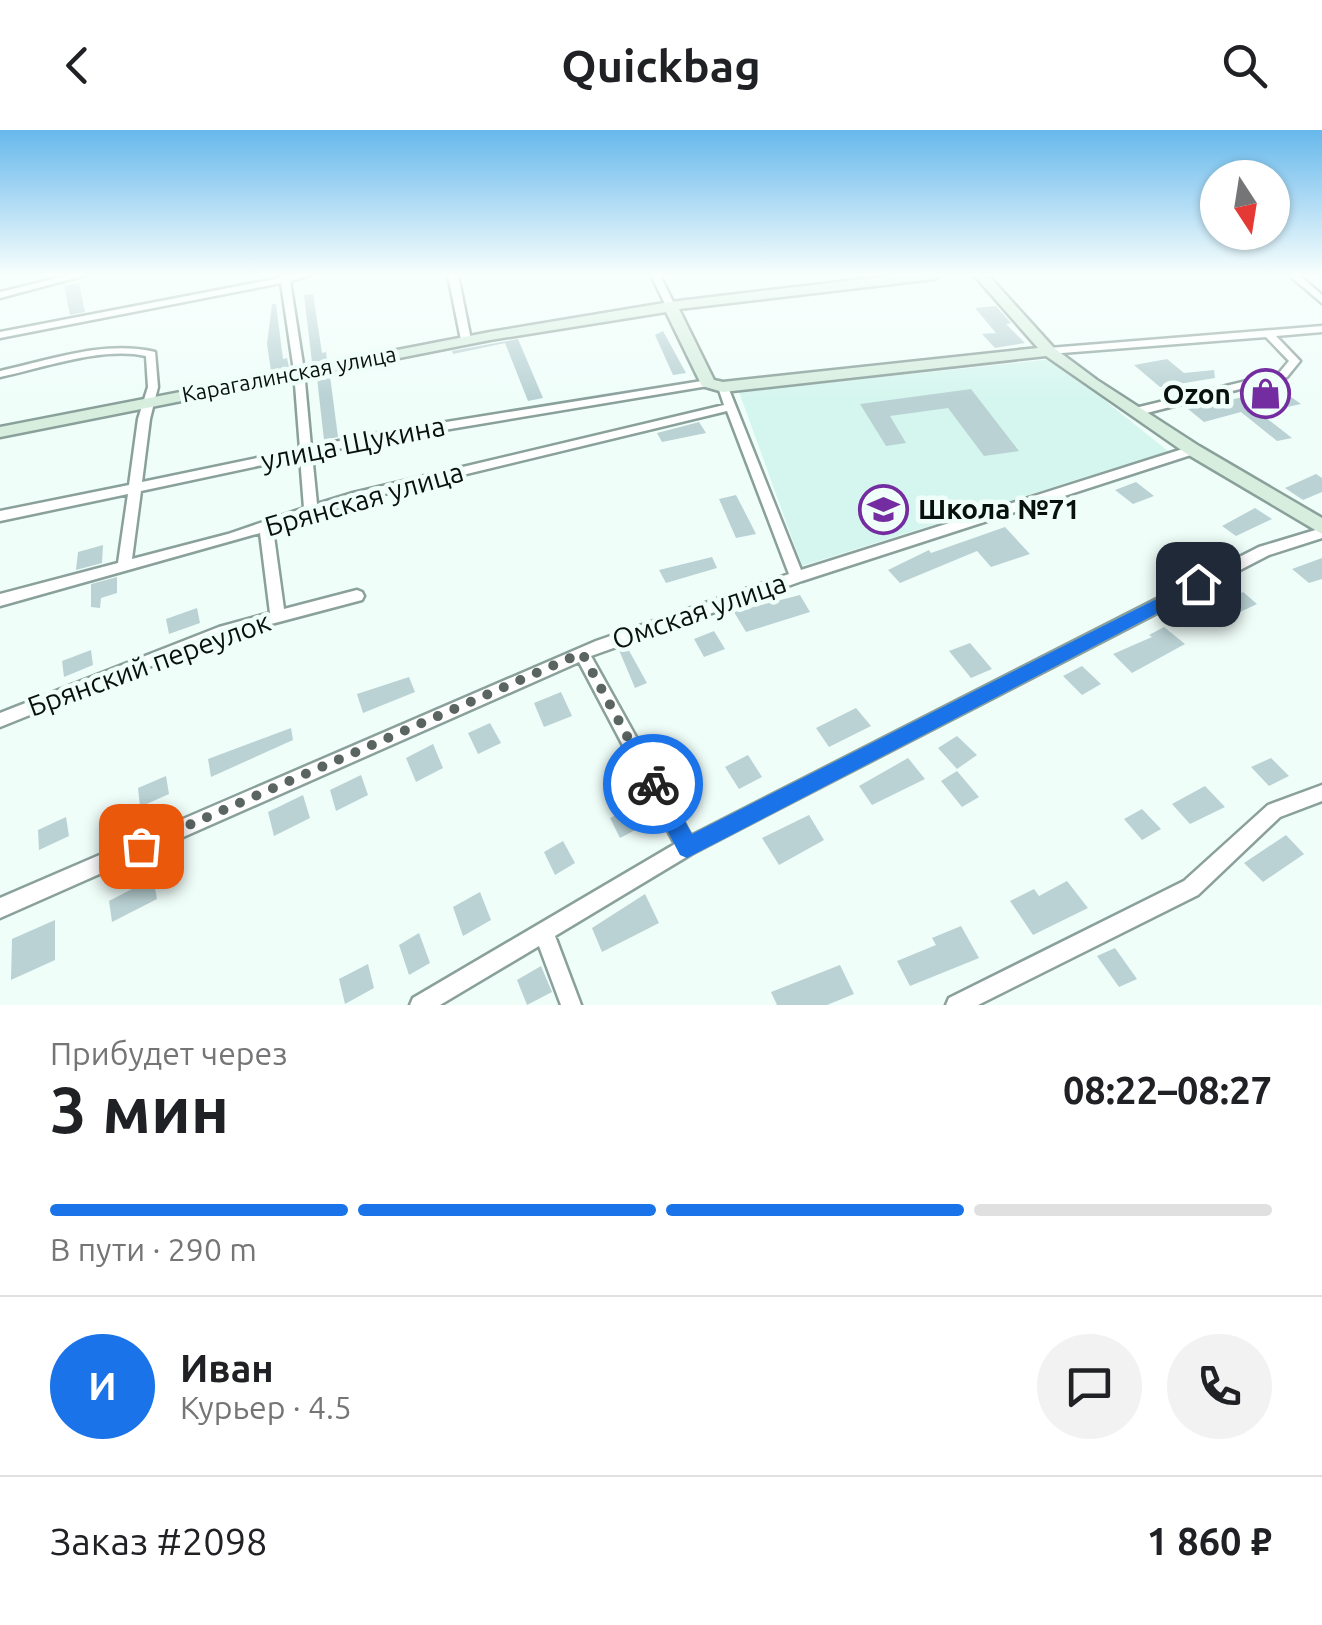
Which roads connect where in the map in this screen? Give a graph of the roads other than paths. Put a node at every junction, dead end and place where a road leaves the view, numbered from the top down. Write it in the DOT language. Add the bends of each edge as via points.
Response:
graph roads {
  1 [pos="94,316"];
  2 [pos="291,316"];
  3 [pos="461,316"];
  4 [pos="611,316"];
  5 [pos="676,316"];
  6 [pos="1017,316"];
  7 [pos="1322,329"];
  8 [pos="1267,332"];
  9 [pos="0,335"];
  10 [pos="466,340"];
  11 [pos="1049,352"];
  12 [pos="299,371"];
  13 [pos="0,374"];
  14 [pos="716,385"];
  15 [pos="148,402"];
  16 [pos="730,407"];
  17 [pos="1134,412"];
  18 [pos="0,432"];
  19 [pos="1193,450"];
  20 [pos="308,451"];
  21 [pos="134,486"];
  22 [pos="312,510"];
  23 [pos="0,516"];
  24 [pos="266,525"];
  25 [pos="1322,530"];
  26 [pos="124,568"];
  27 [pos="796,577"];
  28 [pos="357,596"];
  29 [pos="0,600"];
  30 [pos="278,616"];
  31 [pos="582,653"];
  32 [pos="0,720"];
  33 [pos="1322,793"];
  34 [pos="687,847"];
  35 [pos="0,908"];
  36 [pos="544,932"];
  37 [pos="420,1005"];
  38 [pos="571,1005"];
  39 [pos="956,1005"];
  1 -- 9 [label="street"];
  2 -- 12 [label="street"];
  3 -- 10 [label="street"];
  4 -- 10 [label="street, Карагалинская улица"];
  5 -- 14 [label="street"];
  6 -- 11 [label="street"];
  7 -- 8 [label="street, улица Щукина"];
  8 -- 11 [label="street, улица Щукина"];
  8 -- 17 [label="street" via="1295,362 1283,376"];
  10 -- 12 [label="street, Карагалинская улица"];
  11 -- 14 [label="street, улица Щукина"];
  11 -- 17 [label="street"];
  12 -- 15 [label="street, Карагалинская улица"];
  12 -- 20 [label="street"];
  13 -- 15 [label="street" via="143,351 154,361"];
  14 -- 16 [label="street"];
  14 -- 20 [label="street, улица Щукина"];
  15 -- 18 [label="street, Карагалинская улица"];
  15 -- 21 [label="street"];
  16 -- 22 [label="street, Брянская улица"];
  16 -- 27 [label="street"];
  17 -- 19 [label="street"];
  19 -- 25 [label="street"];
  19 -- 27 [label="street, Омская улица"];
  20 -- 21 [label="street, улица Щукина"];
  20 -- 22 [label="street"];
  21 -- 23 [label="street, улица Щукина"];
  21 -- 26 [label="street"];
  22 -- 24 [label="street, Брянская улица"];
  24 -- 26 [label="street, Брянская улица"];
  24 -- 30 [label="street"];
  25 -- 34 [label="street" via="1264,550"];
  26 -- 29 [label="street, Брянская улица"];
  27 -- 31 [label="street, Омская улица"];
  28 -- 30 [label="street, Брянский переулок"];
  30 -- 32 [label="street, Брянский переулок" via="161,654"];
  31 -- 34 [label="street"];
  31 -- 35 [label="street, Омская улица"];
  33 -- 39 [label="street" via="1274,811 1192,888"];
  34 -- 36 [label="street"];
  36 -- 37 [label="street"];
  36 -- 38 [label="street"];
}
